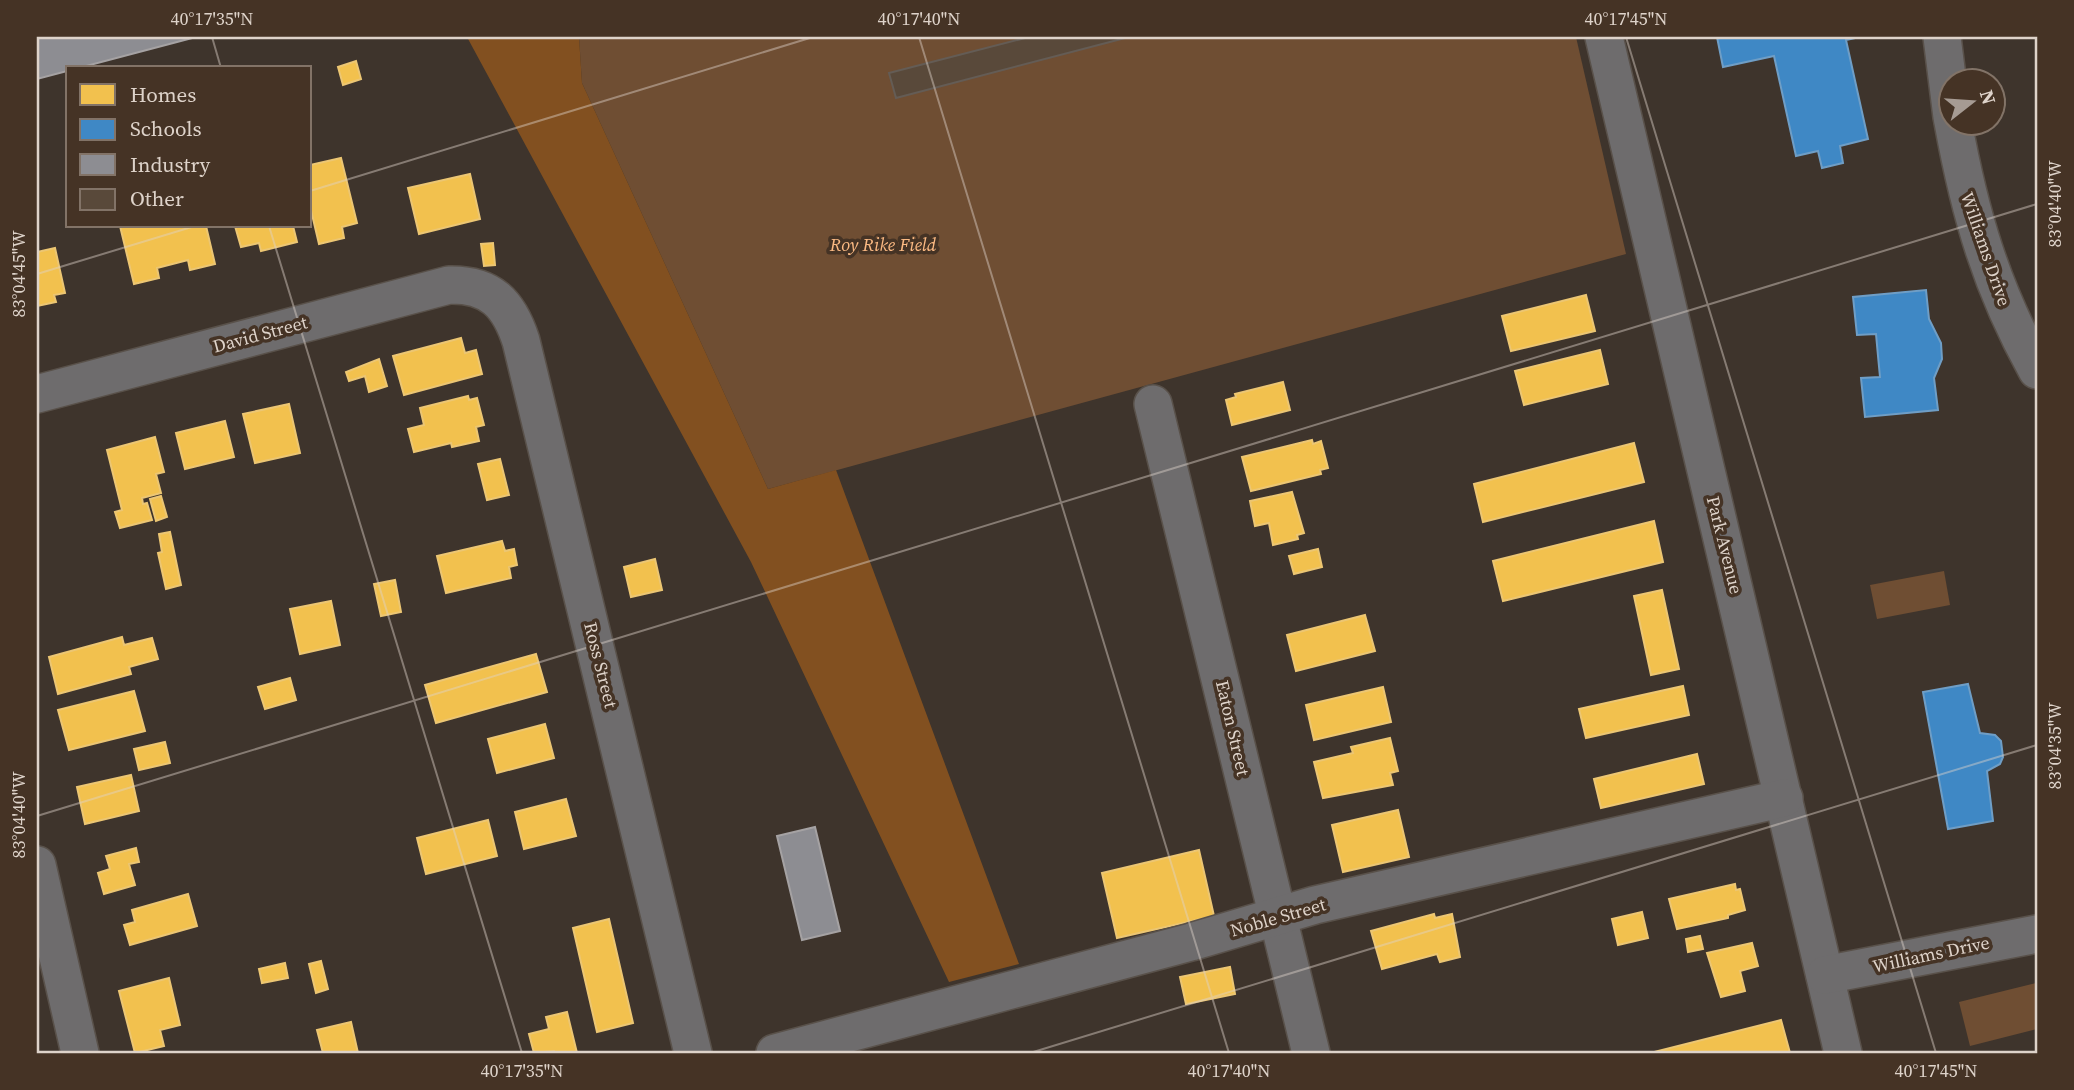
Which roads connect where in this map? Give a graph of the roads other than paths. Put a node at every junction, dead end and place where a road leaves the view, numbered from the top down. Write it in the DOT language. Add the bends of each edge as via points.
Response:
graph roads {
  1 [pos="1604,37"];
  2 [pos="1942,37"];
  3 [pos="1945,66"];
  4 [pos="1956,136"];
  5 [pos="484,291"];
  6 [pos="2037,370"];
  7 [pos="37,394"];
  8 [pos="1153,404"];
  9 [pos="1784,798"];
  10 [pos="37,865"];
  11 [pos="1277,916"];
  12 [pos="2037,934"];
  13 [pos="1825,975"];
  14 [pos="80,1053"];
  15 [pos="693,1053"];
  16 [pos="775,1053"];
  17 [pos="1311,1053"];
  18 [pos="1843,1053"];
  1 -- 9 [label="street, Park Avenue"];
  2 -- 3 [label="street"];
  4 -- 6 [label="street, Williams Drive" via="1967,198 1999,297"];
  5 -- 7 [label="street, David Street" via="450,285"];
  5 -- 15 [label="street, Ross Street" via="508,308 521,341"];
  8 -- 11 [label="street, Eaton Street"];
  9 -- 11 [label="street, Noble Street"];
  9 -- 13 [label="street, Park Avenue"];
  10 -- 14 [label="street"];
  11 -- 16 [label="street, Noble Street"];
  11 -- 17 [label="street, Eaton Street"];
  12 -- 13 [label="street, Williams Drive"];
  13 -- 18 [label="street, Park Avenue"];
}
